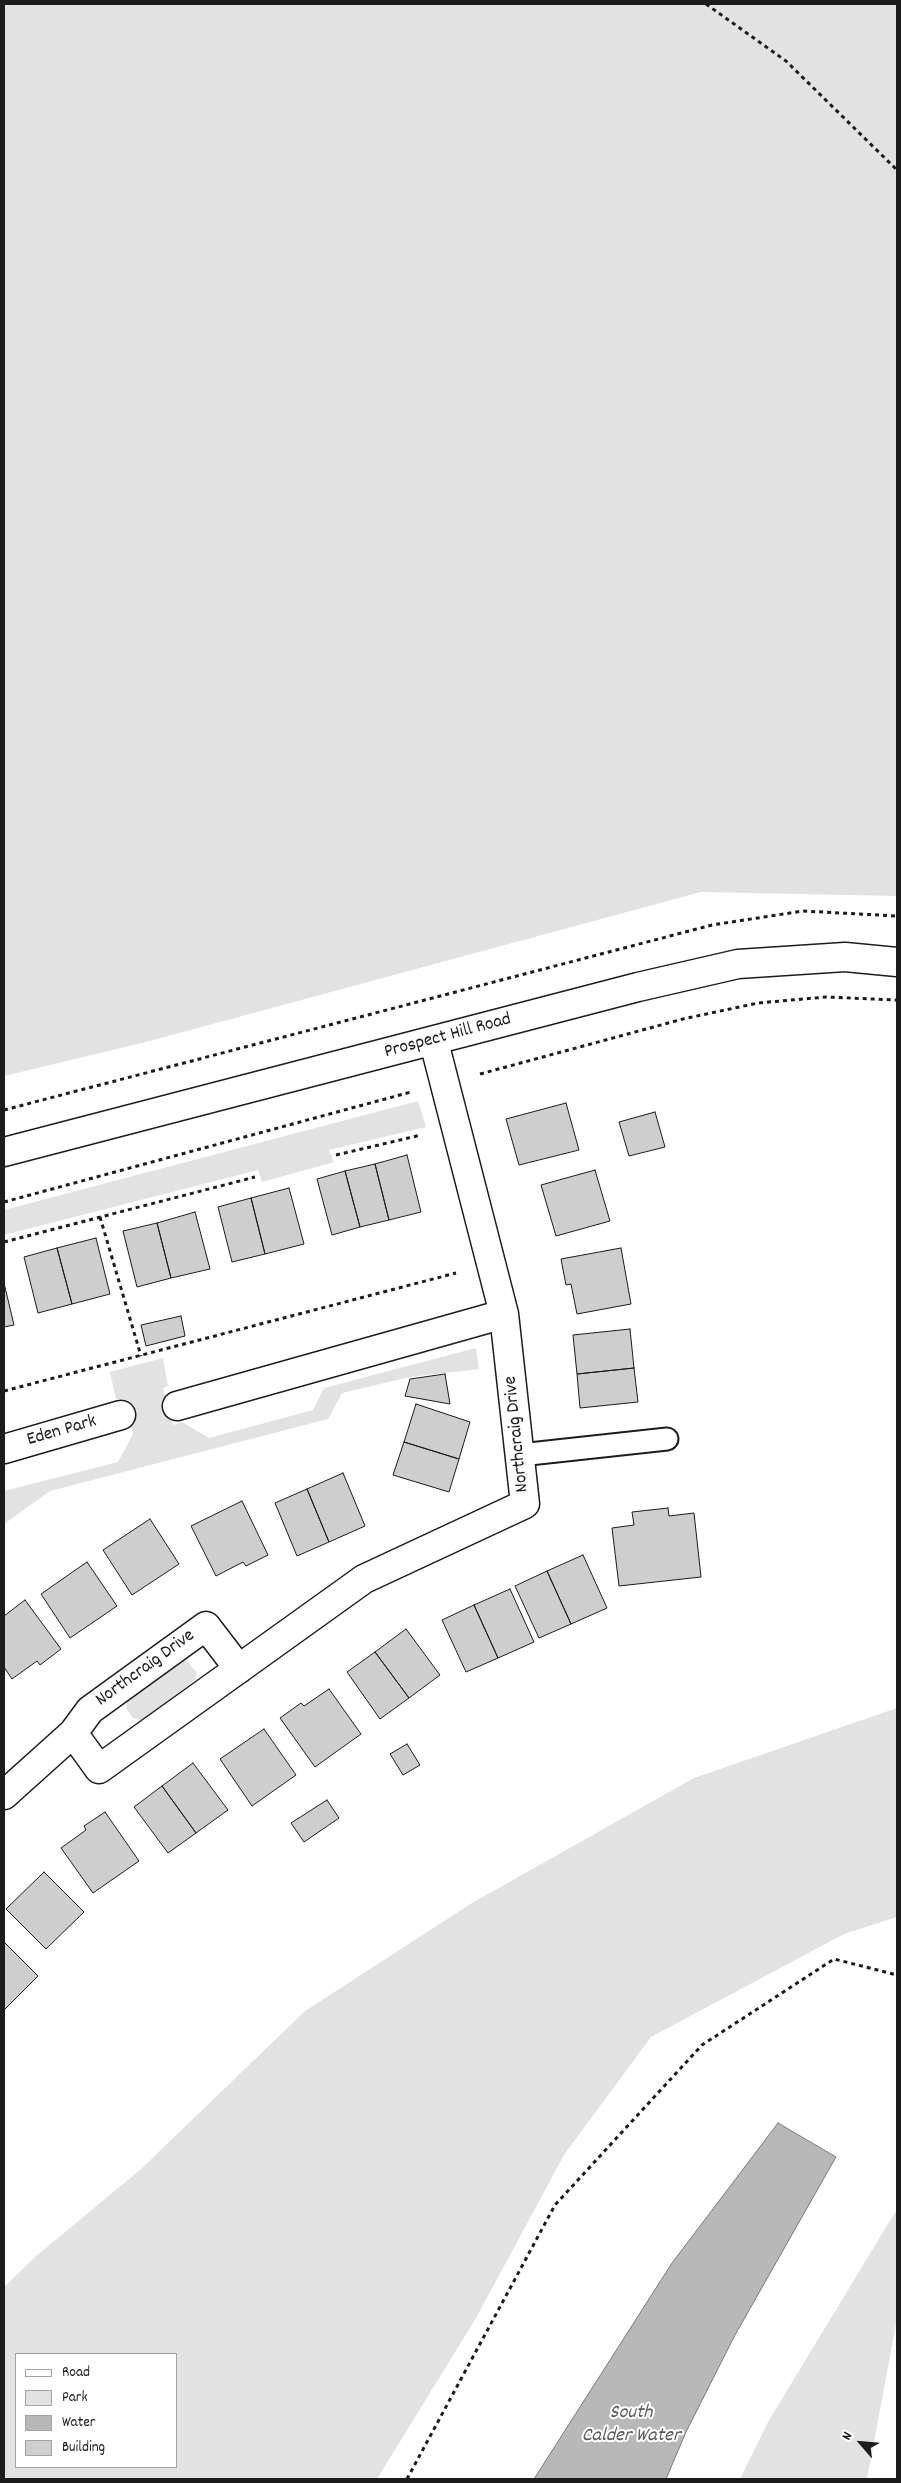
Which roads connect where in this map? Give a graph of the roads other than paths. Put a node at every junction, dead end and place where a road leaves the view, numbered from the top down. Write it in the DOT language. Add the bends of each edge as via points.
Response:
graph roads {
  1 [pos="897,962"];
  2 [pos="434,1042"];
  3 [pos="4,1152"];
  4 [pos="504,1314"];
  5 [pos="177,1406"];
  6 [pos="121,1416"];
  7 [pos="667,1439"];
  8 [pos="4,1449"];
  9 [pos="520,1455"];
  10 [pos="239,1670"];
  11 [pos="73,1733"];
  12 [pos="4,1794"];
  1 -- 2 [label="street, Prospect Hill Road" via="845,956 738,964 638,987"];
  2 -- 3 [label="street, Prospect Hill Road"];
  2 -- 4 [label="street, Northcraig Drive"];
  4 -- 5 [label="street"];
  4 -- 9 [label="street, Northcraig Drive"];
  6 -- 8 [label="street, Eden Park"];
  7 -- 9 [label="lane"];
  9 -- 10 [label="street, Northcraig Drive" via="525,1504 364,1579"];
  10 -- 11 [label="street, Northcraig Drive" via="99,1769"];
  10 -- 11 [label="street, Northcraig Drive" via="206,1626 90,1710"];
  11 -- 12 [label="street, Northcraig Drive"];
}
